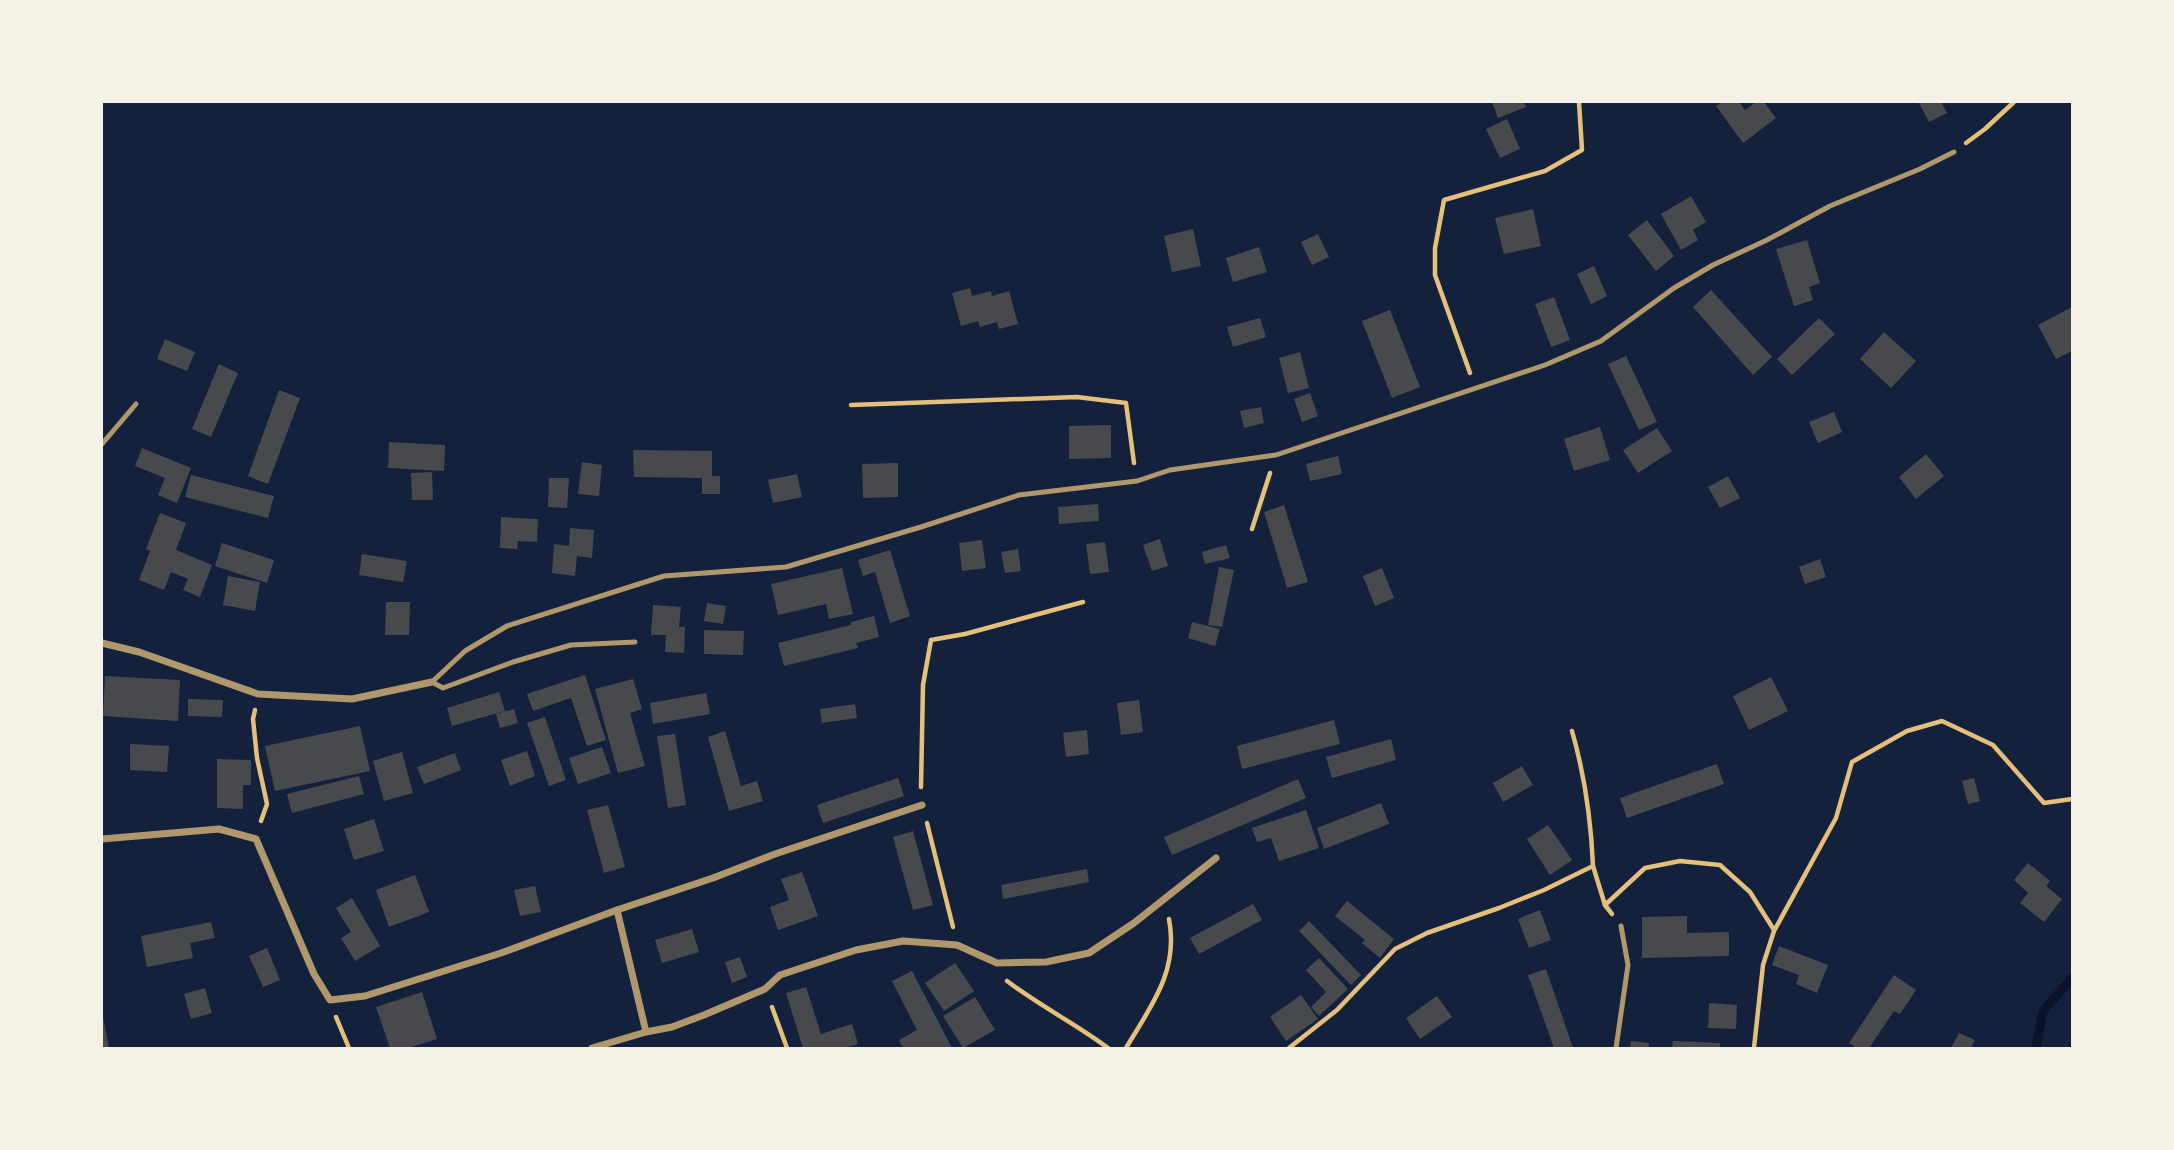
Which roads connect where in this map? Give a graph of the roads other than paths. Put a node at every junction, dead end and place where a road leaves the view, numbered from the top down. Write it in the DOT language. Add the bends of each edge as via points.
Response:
graph roads {
  1 [pos="1954,152"];
  2 [pos="136,404"];
  3 [pos="102,444"];
  4 [pos="635,642"];
  5 [pos="102,643"];
  6 [pos="432,682"];
  7 [pos="922,805"];
  8 [pos="102,839"];
  9 [pos="1216,858"];
  10 [pos="617,910"];
  11 [pos="1621,926"];
  12 [pos="646,1032"];
  13 [pos="592,1048"];
  14 [pos="1616,1048"];
  1 -- 6 [label="lane" via="1830,206 1713,265 1601,341 1545,365 1276,455 1170,470 1137,481 1019,495 786,567 664,576 507,626 466,651"];
  2 -- 3 [label="lane"];
  4 -- 6 [label="lane" via="571,645 443,688"];
  5 -- 6 [label="street" via="258,694 352,699"];
  7 -- 10 [label="street"];
  8 -- 10 [label="street" via="219,829 256,839 314,974 330,1000 377,992"];
  9 -- 12 [label="street" via="1089,953 1046,962 997,963 957,945 903,941 856,950 780,975 765,989 672,1027"];
  10 -- 12 [label="street"];
  11 -- 14 [label="lane" via="1628,965"];
  12 -- 13 [label="street"];
}
